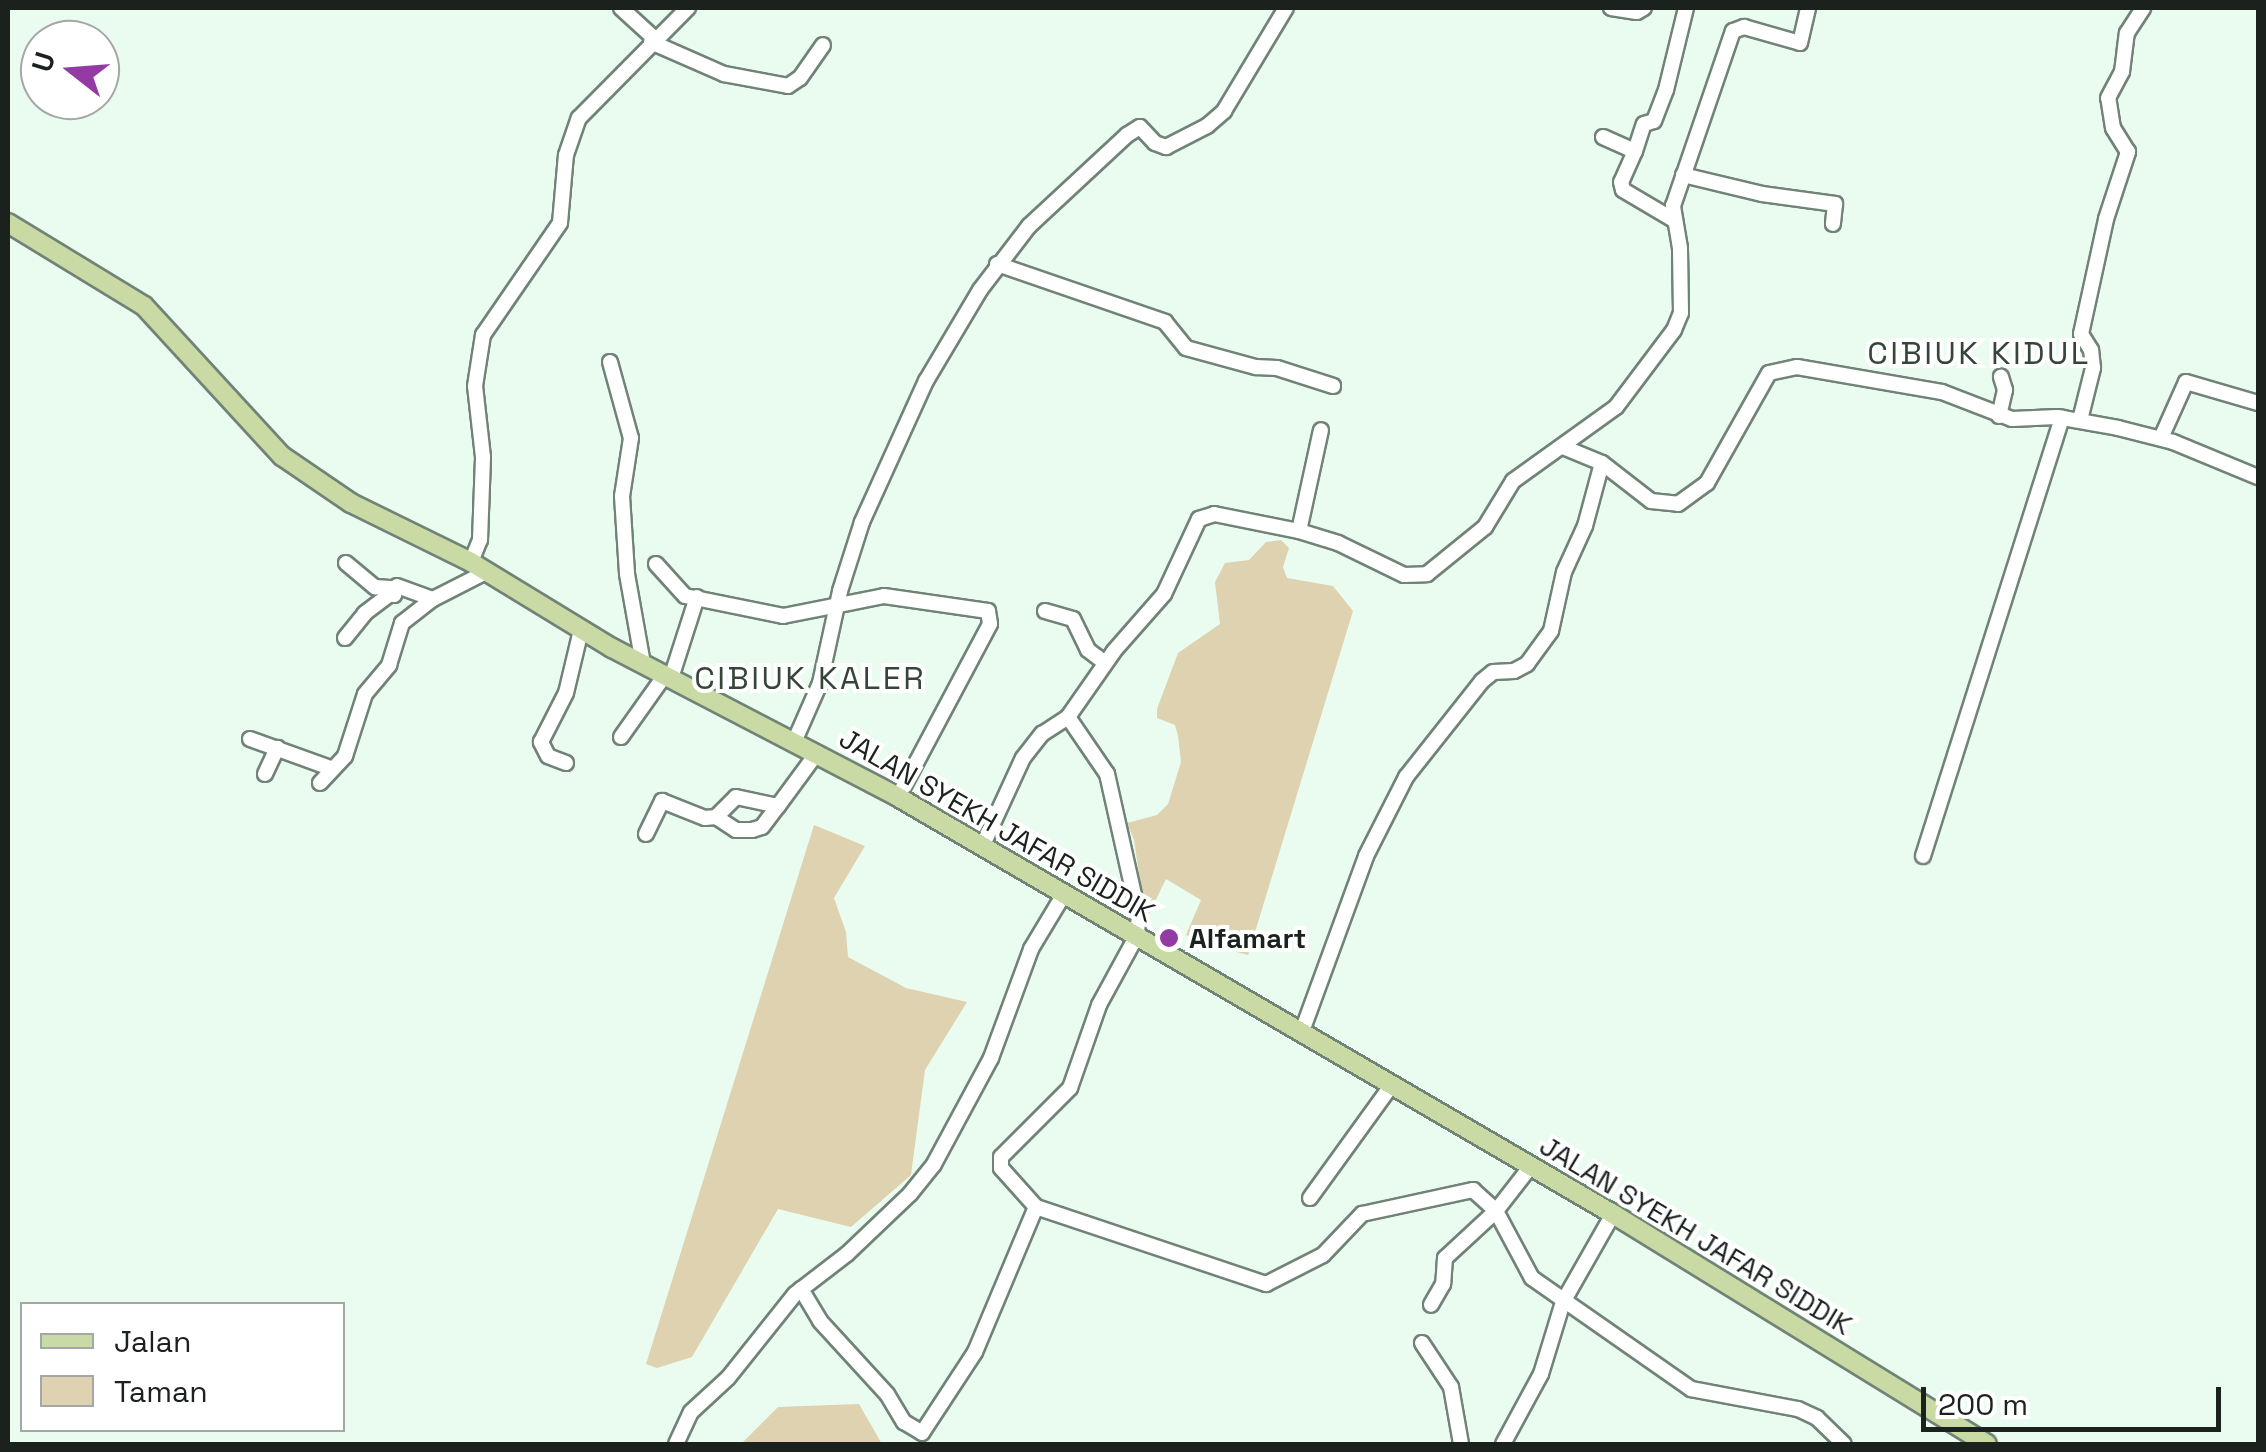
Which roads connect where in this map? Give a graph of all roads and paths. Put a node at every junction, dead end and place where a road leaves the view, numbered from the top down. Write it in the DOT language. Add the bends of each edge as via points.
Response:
graph roads {
  1 [pos="622,8"];
  2 [pos="687,8"];
  3 [pos="1286,8"];
  4 [pos="1611,8"];
  5 [pos="1644,8"];
  6 [pos="1686,8"];
  7 [pos="1808,8"];
  8 [pos="2143,8"];
  9 [pos="653,40"];
  10 [pos="823,45"];
  11 [pos="1603,137"];
  12 [pos="1635,151"];
  13 [pos="1682,175"];
  14 [pos="1672,218"];
  15 [pos="8,222"];
  16 [pos="1833,224"];
  17 [pos="997,264"];
  18 [pos="610,362"];
  19 [pos="2001,377"];
  20 [pos="1332,386"];
  21 [pos="2258,403"];
  22 [pos="1998,416"];
  23 [pos="2062,418"];
  24 [pos="2080,420"];
  25 [pos="1321,430"];
  26 [pos="2162,438"];
  27 [pos="1563,447"];
  28 [pos="1602,463"];
  29 [pos="2258,477"];
  30 [pos="1299,531"];
  31 [pos="346,563"];
  32 [pos="656,564"];
  33 [pos="478,568"];
  34 [pos="393,592"];
  35 [pos="697,598"];
  36 [pos="433,599"];
  37 [pos="836,604"];
  38 [pos="1045,612"];
  39 [pos="581,630"];
  40 [pos="346,638"];
  41 [pos="1105,663"];
  42 [pos="643,664"];
  43 [pos="668,677"];
  44 [pos="1068,716"];
  45 [pos="621,737"];
  46 [pos="250,740"];
  47 [pos="795,740"];
  48 [pos="276,748"];
  49 [pos="817,753"];
  50 [pos="566,763"];
  51 [pos="332,770"];
  52 [pos="266,774"];
  53 [pos="320,784"];
  54 [pos="898,797"];
  55 [pos="778,806"];
  56 [pos="716,817"];
  57 [pos="646,834"];
  58 [pos="982,846"];
  59 [pos="1923,856"];
  60 [pos="1064,894"];
  61 [pos="1136,937"];
  62 [pos="1301,1034"];
  63 [pos="1391,1086"];
  64 [pos="1531,1166"];
  65 [pos="1310,1198"];
  66 [pos="1036,1207"];
  67 [pos="1496,1211"];
  68 [pos="1613,1214"];
  69 [pos="801,1289"];
  70 [pos="1563,1302"];
  71 [pos="1431,1306"];
  72 [pos="1422,1343"];
  73 [pos="925,1439"];
  74 [pos="676,1444"];
  75 [pos="1461,1444"];
  76 [pos="1503,1444"];
  77 [pos="1844,1444"];
  78 [pos="1988,1444"];
  1 -- 9 [label="street"];
  2 -- 9 [label="street"];
  3 -- 17 [label="street" via="1215,119 1166,147 1136,129"];
  4 -- 5 [label="street"];
  6 -- 12 [label="street" via="1666,90"];
  7 -- 13 [label="street" via="1800,43 1735,28"];
  8 -- 24 [label="street" via="2127,33 2120,76 2107,103 2128,152 2081,334 2093,368"];
  9 -- 10 [label="street" via="724,74 788,86"];
  9 -- 33 [label="street" via="578,118 555,235 483,335 475,386 482,457"];
  11 -- 12 [label="street"];
  12 -- 14 [label="street" via="1622,190"];
  13 -- 14 [label="street"];
  13 -- 16 [label="street" via="1835,204"];
  14 -- 27 [label="street" via="1680,248 1678,324 1626,396"];
  15 -- 33 [label="main road, JALAN SYEKH JAFAR SIDDIK" via="144,306 294,466"];
  17 -- 20 [label="street" via="1165,322 1186,348"];
  17 -- 37 [label="street" via="893,449"];
  18 -- 42 [label="street" via="631,438 622,496"];
  19 -- 22 [label="street"];
  21 -- 26 [label="street" via="2188,382"];
  22 -- 23 [label="street"];
  22 -- 28 [label="street" via="1928,388 1779,368 1763,381 1714,472 1688,499 1670,505 1651,501"];
  23 -- 24 [label="street"];
  23 -- 59 [label="street"];
  24 -- 26 [label="street"];
  25 -- 30 [label="street"];
  26 -- 29 [label="street"];
  27 -- 28 [label="street"];
  27 -- 30 [label="street" via="1513,481 1485,527 1427,574 1404,575"];
  28 -- 62 [label="street" via="1551,631 1527,664 1482,682 1406,777 1366,856"];
  30 -- 41 [label="street" via="1231,516 1198,519 1164,594"];
  31 -- 34 [label="street" via="375,588"];
  32 -- 35 [label="street" via="685,596"];
  33 -- 36 [label="street"];
  33 -- 39 [label="main road, JALAN SYEKH JAFAR SIDDIK"];
  34 -- 36 [label="street" via="397,586"];
  34 -- 40 [label="street"];
  35 -- 37 [label="street" via="788,616"];
  35 -- 43 [label="street"];
  36 -- 51 [label="street" via="402,623 389,665 368,688 346,752"];
  37 -- 47 [label="street" via="820,682"];
  37 -- 54 [label="street" via="903,596 991,615"];
  38 -- 41 [label="street" via="1074,619 1088,650"];
  39 -- 42 [label="main road, JALAN SYEKH JAFAR SIDDIK"];
  39 -- 50 [label="street" via="566,693 540,742 548,756"];
  41 -- 44 [label="street"];
  42 -- 43 [label="main road, JALAN SYEKH JAFAR SIDDIK"];
  43 -- 45 [label="street"];
  43 -- 47 [label="main road, JALAN SYEKH JAFAR SIDDIK"];
  44 -- 58 [label="street" via="1023,758"];
  44 -- 61 [label="street" via="1107,774 1138,918"];
  46 -- 48 [label="street"];
  47 -- 49 [label="main road, JALAN SYEKH JAFAR SIDDIK"];
  48 -- 51 [label="street"];
  48 -- 52 [label="street"];
  49 -- 54 [label="main road, JALAN SYEKH JAFAR SIDDIK"];
  49 -- 55 [label="street"];
  51 -- 53 [label="street"];
  54 -- 58 [label="main road, JALAN SYEKH JAFAR SIDDIK"];
  55 -- 56 [label="street" via="736,797"];
  55 -- 56 [label="street" via="752,830 736,830"];
  56 -- 57 [label="street" via="662,801"];
  58 -- 60 [label="main road, JALAN SYEKH JAFAR SIDDIK"];
  60 -- 61 [label="main road, JALAN SYEKH JAFAR SIDDIK"];
  60 -- 69 [label="street" via="1030,949 991,1058 934,1164 847,1254"];
  61 -- 62 [label="main road, JALAN SYEKH JAFAR SIDDIK"];
  61 -- 66 [label="street" via="1099,1005 1070,1088 1001,1158 1001,1168"];
  62 -- 63 [label="main road, JALAN SYEKH JAFAR SIDDIK"];
  63 -- 64 [label="main road, JALAN SYEKH JAFAR SIDDIK"];
  63 -- 65 [label="street"];
  64 -- 67 [label="street"];
  64 -- 68 [label="main road, JALAN SYEKH JAFAR SIDDIK"];
  66 -- 67 [label="street" via="1266,1284 1323,1255 1367,1212 1466,1189"];
  66 -- 73 [label="street" via="980,1342"];
  67 -- 70 [label="street" via="1532,1278"];
  67 -- 71 [label="street" via="1445,1258 1441,1290"];
  68 -- 70 [label="street"];
  68 -- 78 [label="main road, JALAN SYEKH JAFAR SIDDIK"];
  69 -- 73 [label="street" via="820,1321"];
  69 -- 74 [label="street" via="691,1412"];
  70 -- 76 [label="street" via="1541,1374"];
  70 -- 77 [label="street" via="1692,1389 1798,1409"];
  72 -- 75 [label="street" via="1451,1387"];
}
